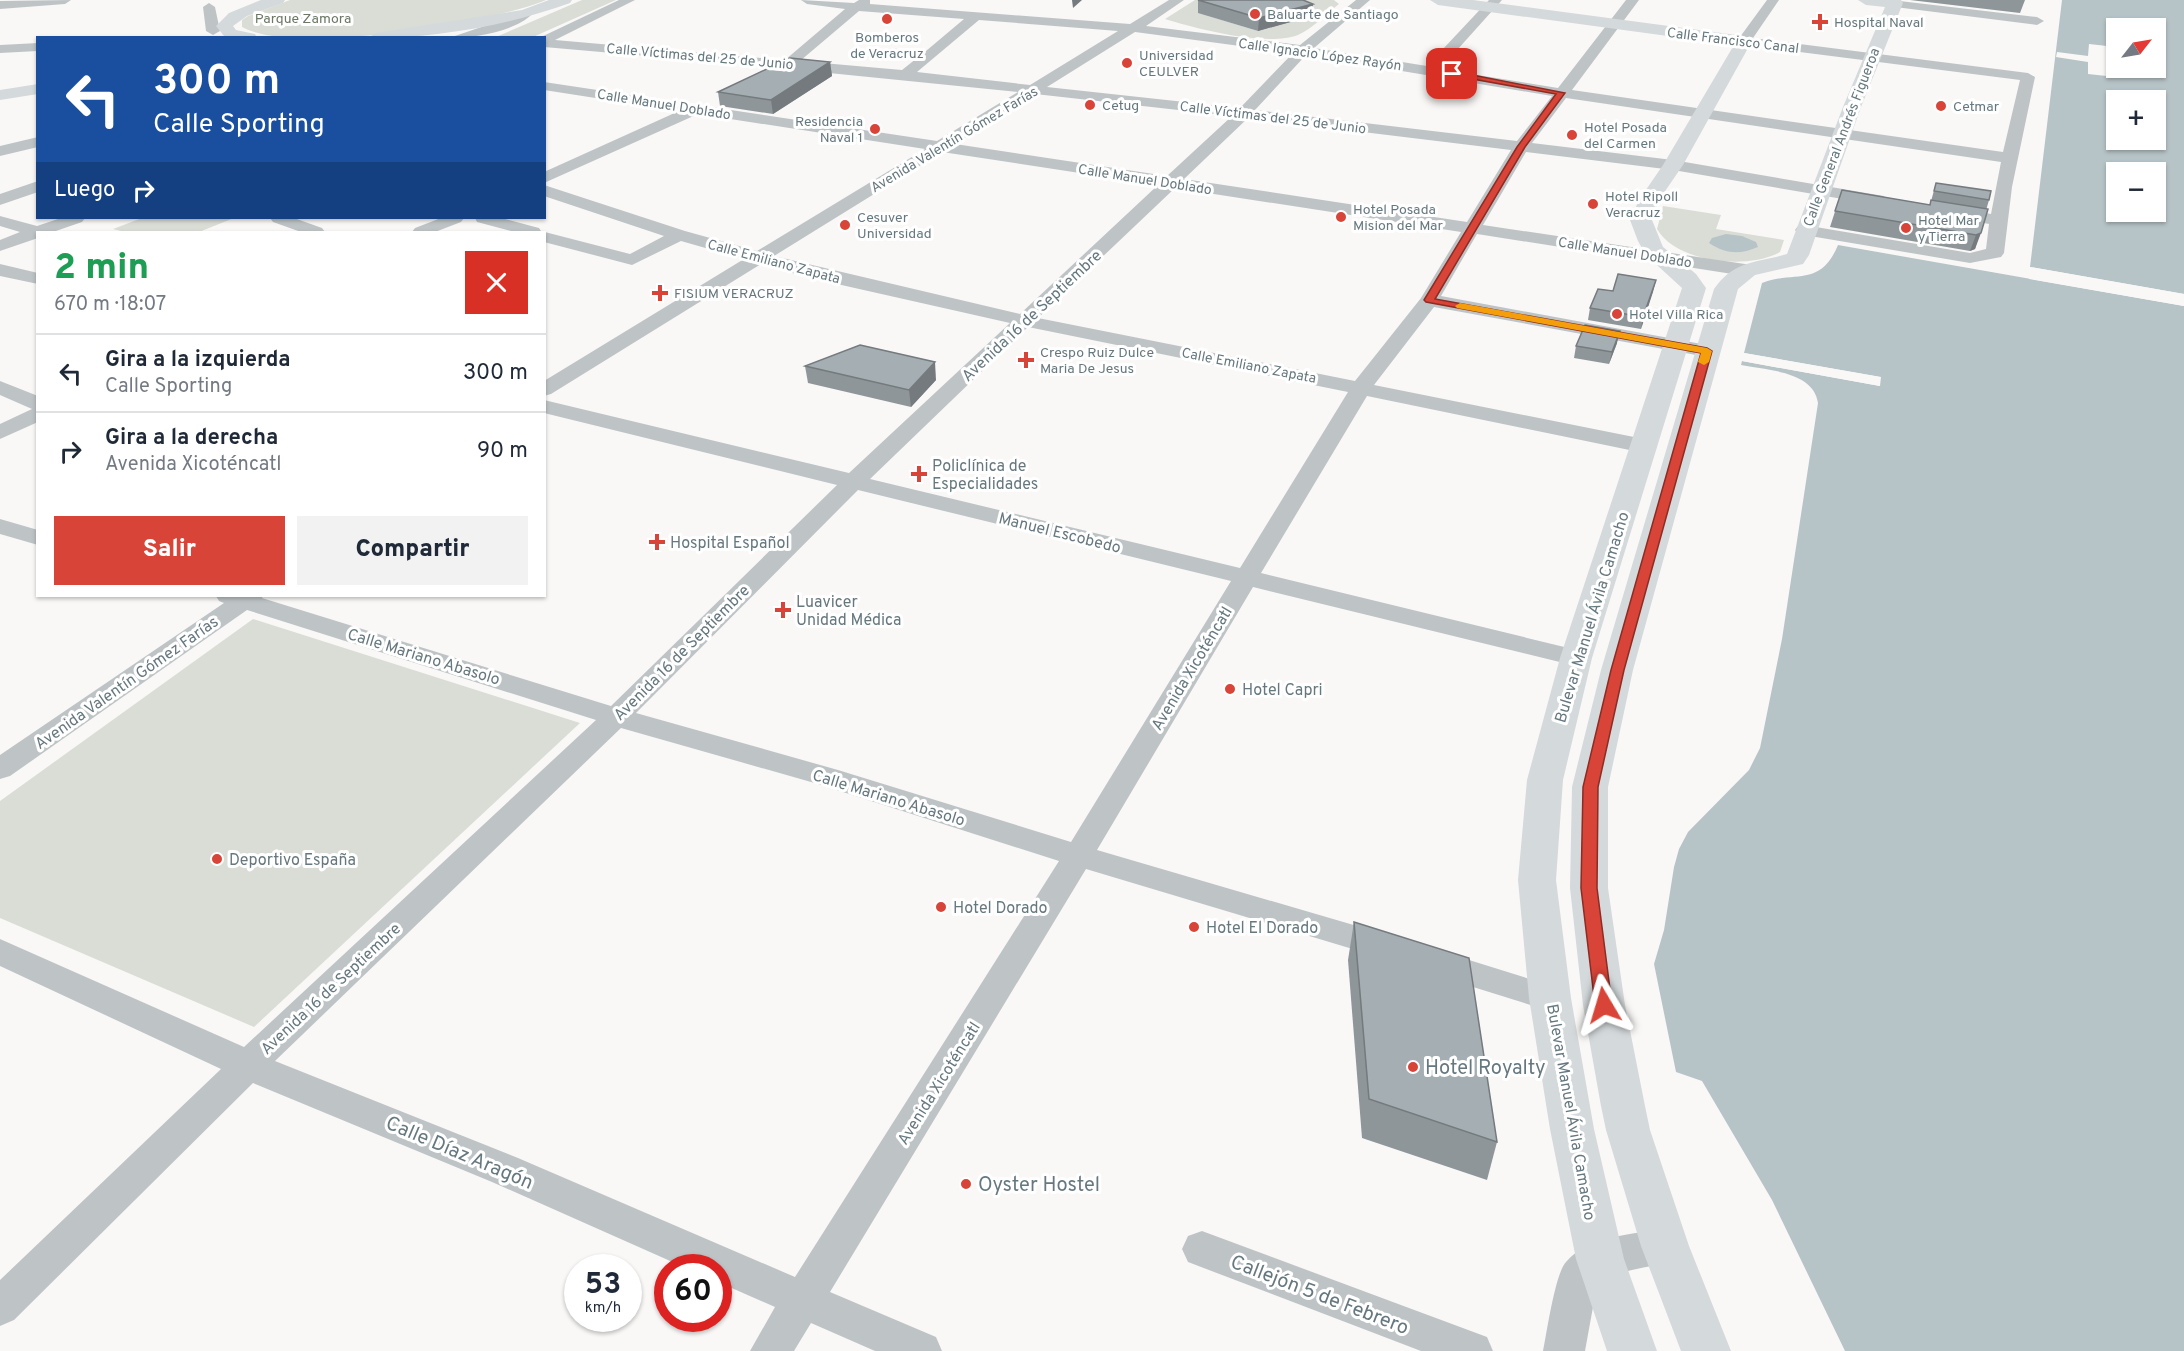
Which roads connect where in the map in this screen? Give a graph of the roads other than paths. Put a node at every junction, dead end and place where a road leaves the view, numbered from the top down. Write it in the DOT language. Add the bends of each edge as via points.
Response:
graph roads {
  1 [pos="66,0"];
  2 [pos="277,0"];
  3 [pos="564,0"];
  4 [pos="629,0"];
  5 [pos="807,0"];
  6 [pos="1178,0"];
  7 [pos="1364,0"];
  8 [pos="1438,0"];
  9 [pos="1633,0"];
  10 [pos="1773,0"];
  11 [pos="1866,0"];
  12 [pos="46,1"];
  13 [pos="1896,2"];
  14 [pos="862,3"];
  15 [pos="1493,3"];
  16 [pos="0,5"];
  17 [pos="209,7"];
  18 [pos="525,14"];
  19 [pos="977,15"];
  20 [pos="2037,21"];
  21 [pos="507,23"];
  22 [pos="1614,25"];
  23 [pos="1134,28"];
  24 [pos="220,30"];
  25 [pos="242,36"];
  26 [pos="388,36"];
  27 [pos="462,36"];
  28 [pos="490,36"];
  29 [pos="546,40"];
  30 [pos="546,41"];
  31 [pos="1744,41"];
  32 [pos="36,47"];
  33 [pos="0,49"];
  34 [pos="1303,50"];
  35 [pos="889,51"];
  36 [pos="928,55"];
  37 [pos="1871,57"];
  38 [pos="789,63"];
  39 [pos="1431,70"];
  40 [pos="36,75"];
  41 [pos="905,75"];
  42 [pos="758,79"];
  43 [pos="0,81"];
  44 [pos="546,86"];
  45 [pos="36,89"];
  46 [pos="1035,90"];
  47 [pos="1561,93"];
  48 [pos="0,95"];
  49 [pos="717,99"];
  50 [pos="696,110"];
  51 [pos="1244,113"];
  52 [pos="1703,114"];
  53 [pos="1840,133"];
  54 [pos="36,142"];
  55 [pos="1521,147"];
  56 [pos="941,148"];
  57 [pos="0,151"];
  58 [pos="2008,158"];
  59 [pos="1673,165"];
  60 [pos="546,177"];
  61 [pos="1170,183"];
  62 [pos="36,187"];
  63 [pos="1820,190"];
  64 [pos="546,191"];
  65 [pos="0,200"];
  66 [pos="1891,202"];
  67 [pos="1939,210"];
  68 [pos="73,219"];
  69 [pos="282,219"];
  70 [pos="453,219"];
  71 [pos="487,219"];
  72 [pos="1998,220"];
  73 [pos="0,221"];
  74 [pos="1471,227"];
  75 [pos="1804,230"];
  76 [pos="36,231"];
  77 [pos="41,231"];
  78 [pos="313,231"];
  79 [pos="424,231"];
  80 [pos="529,231"];
  81 [pos="36,233"];
  82 [pos="679,236"];
  83 [pos="546,237"];
  84 [pos="0,246"];
  85 [pos="760,258"];
  86 [pos="1660,258"];
  87 [pos="0,270"];
  88 [pos="1745,270"];
  89 [pos="36,279"];
  90 [pos="1429,300"];
  91 [pos="1026,321"];
  92 [pos="1692,349"];
  93 [pos="0,387"];
  94 [pos="1361,388"];
  95 [pos="546,389"];
  96 [pos="36,403"];
  97 [pos="546,406"];
  98 [pos="36,415"];
  99 [pos="0,432"];
  100 [pos="1644,446"];
  101 [pos="853,482"];
  102 [pos="0,526"];
  103 [pos="36,537"];
  104 [pos="1245,578"];
  105 [pos="241,597"];
  106 [pos="1576,658"];
  107 [pos="616,717"];
  108 [pos="0,769"];
  109 [pos="1078,856"];
  110 [pos="0,952"];
  111 [pos="1550,998"];
  112 [pos="248,1065"];
  113 [pos="1665,1246"];
  114 [pos="1202,1249"];
  115 [pos="1600,1259"];
  116 [pos="805,1299"];
  117 [pos="0,1307"];
  118 [pos="771,1351"];
  119 [pos="921,1351"];
  120 [pos="1472,1351"];
  121 [pos="1564,1351"];
  122 [pos="1632,1351"];
  123 [pos="1706,1351"];
  1 -- 12 [label="street"];
  2 -- 24 [label="main road"];
  3 -- 18 [label="main road"];
  4 -- 29 [label="street"];
  5 -- 14 [label="street, Calle Ignacio López Rayón"];
  6 -- 23 [label="street, Avenida Valentín Gómez Farías"];
  7 -- 34 [label="street, Avenida 16 de Septiembre"];
  8 -- 15 [label="main road, Calle Francisco Canal"];
  9 -- 22 [label="street, Avenida Xicoténcatl"];
  10 -- 31 [label="street"];
  11 -- 13 [label="main road"];
  12 -- 16 [label="street"];
  13 -- 20 [label="street"];
  13 -- 37 [label="main road, Calle General Andrés Figueroa"];
  14 -- 19 [label="street, Calle Ignacio López Rayón"];
  14 -- 38 [label="street"];
  15 -- 22 [label="main road, Calle Francisco Canal"];
  15 -- 39 [label="street"];
  17 -- 24 [label="street"];
  18 -- 21 [label="street"];
  18 -- 26 [label="main road"];
  19 -- 23 [label="street, Calle Ignacio López Rayón"];
  19 -- 36 [label="street"];
  21 -- 27 [label="street"];
  21 -- 28 [label="street"];
  22 -- 31 [label="main road, Calle Francisco Canal"];
  22 -- 47 [label="street, Avenida Xicoténcatl"];
  23 -- 34 [label="street, Calle Ignacio López Rayón"];
  23 -- 46 [label="street, Avenida Valentín Gómez Farías"];
  24 -- 25 [label="main road"];
  30 -- 38 [label="street, Calle Víctimas del 25 de Junio"];
  31 -- 37 [label="street, Calle Francisco Canal"];
  31 -- 52 [label="main road"];
  32 -- 33 [label="street"];
  34 -- 39 [label="street, Calle Ignacio López Rayón"];
  34 -- 51 [label="street, Avenida 16 de Septiembre"];
  35 -- 36 [label="street"];
  36 -- 41 [label="street"];
  37 -- 53 [label="main road, Calle General Andrés Figueroa"];
  37 -- 58 [label="street, Calle Francisco Canal" via="2028,77"];
  38 -- 41 [label="street, Calle Víctimas del 25 de Junio"];
  38 -- 42 [label="street"];
  39 -- 47 [label="street, Calle Ignacio López Rayón"];
  40 -- 43 [label="main road"];
  41 -- 46 [label="street, Calle Víctimas del 25 de Junio"];
  44 -- 50 [label="street, Calle Manuel Doblado"];
  45 -- 48 [label="main road"];
  46 -- 51 [label="street, Calle Víctimas del 25 de Junio"];
  46 -- 56 [label="street, Avenida Valentín Gómez Farías"];
  47 -- 52 [label="street, Calle Ignacio López Rayón"];
  47 -- 55 [label="street, Avenida Xicoténcatl"];
  49 -- 50 [label="street"];
  50 -- 56 [label="street, Calle Manuel Doblado"];
  50 -- 60 [label="street"];
  51 -- 55 [label="street, Calle Víctimas del 25 de Junio"];
  51 -- 61 [label="street, Avenida 16 de Septiembre"];
  52 -- 53 [label="street, Calle Ignacio López Rayón"];
  52 -- 59 [label="main road"];
  53 -- 58 [label="street, Calle Ignacio López Rayón"];
  53 -- 63 [label="main road, Calle General Andrés Figueroa"];
  54 -- 57 [label="street"];
  55 -- 59 [label="street, Calle Víctimas del 25 de Junio"];
  55 -- 74 [label="street, Avenida Xicoténcatl"];
  56 -- 61 [label="street, Calle Manuel Doblado"];
  56 -- 85 [label="street, Avenida Valentín Gómez Farías"];
  58 -- 72 [label="street"];
  59 -- 63 [label="street, Calle Víctimas del 25 de Junio"];
  59 -- 86 [label="main road" via="1649,200 1641,220"];
  61 -- 74 [label="street, Calle Manuel Doblado"];
  61 -- 91 [label="street, Avenida 16 de Septiembre"];
  62 -- 65 [label="street"];
  63 -- 66 [label="street, Calle Víctimas del 25 de Junio"];
  63 -- 75 [label="main road, Calle General Andrés Figueroa"];
  64 -- 82 [label="street, Calle Emiliano Zapata"];
  67 -- 72 [label="street"];
  68 -- 77 [label="street"];
  69 -- 78 [label="street"];
  70 -- 79 [label="street"];
  71 -- 80 [label="street"];
  72 -- 75 [label="street" via="1995,253 1970,258"];
  73 -- 76 [label="street"];
  74 -- 86 [label="street, Calle Manuel Doblado"];
  74 -- 90 [label="street, Avenida Xicoténcatl"];
  75 -- 88 [label="main road, Calle General Andrés Figueroa" via="1801,253 1796,259"];
  81 -- 84 [label="street"];
  82 -- 83 [label="street" via="632,261"];
  82 -- 85 [label="street, Calle Emiliano Zapata"];
  85 -- 91 [label="street, Calle Emiliano Zapata"];
  85 -- 95 [label="street, Avenida Valentín Gómez Farías"];
  86 -- 88 [label="street, Calle Manuel Doblado"];
  86 -- 92 [label="main road, Bulevar Manuel Ávila Camacho" via="1690,279 1694,288"];
  87 -- 89 [label="street"];
  88 -- 92 [label="main road, Bulevar Manuel Ávila Camacho" via="1731,280"];
  90 -- 92 [label="street"];
  90 -- 94 [label="street, Avenida Xicoténcatl"];
  91 -- 94 [label="street, Calle Emiliano Zapata"];
  91 -- 101 [label="street, Avenida 16 de Septiembre"];
  92 -- 100 [label="main road, Bulevar Manuel Ávila Camacho"];
  92 -- 113 [label="main road, Bulevar Manuel Ávila Camacho" via="1590,787 1589,888 1604,1005 1628,1130"];
  93 -- 96 [label="street"];
  94 -- 100 [label="street, Calle Emiliano Zapata"];
  94 -- 104 [label="street, Avenida Xicoténcatl"];
  97 -- 101 [label="street, Manuel Escobedo"];
  98 -- 99 [label="street"];
  100 -- 106 [label="main road, Bulevar Manuel Ávila Camacho"];
  101 -- 104 [label="street, Manuel Escobedo"];
  101 -- 107 [label="street, Avenida 16 de Septiembre"];
  102 -- 103 [label="street"];
  104 -- 106 [label="street, Manuel Escobedo"];
  104 -- 109 [label="street, Avenida Xicoténcatl"];
  105 -- 107 [label="street, Calle Mariano Abasolo"];
  105 -- 108 [label="street, Avenida Valentín Gómez Farías"];
  106 -- 111 [label="main road, Bulevar Manuel Ávila Camacho" via="1545,780 1537,880"];
  107 -- 109 [label="street, Calle Mariano Abasolo" via="828,777"];
  107 -- 112 [label="street, Avenida 16 de Septiembre"];
  109 -- 111 [label="street, Calle Mariano Abasolo"];
  109 -- 116 [label="street, Avenida Xicoténcatl"];
  110 -- 112 [label="street, Calle Díaz Aragón"];
  111 -- 115 [label="main road, Bulevar Manuel Ávila Camacho" via="1572,1129"];
  112 -- 116 [label="street, Calle Díaz Aragón"];
  112 -- 117 [label="street, Avenida 16 de Septiembre"];
  113 -- 115 [label="street"];
  113 -- 123 [label="main road, Bulevar Manuel Ávila Camacho"];
  114 -- 120 [label="street, Callejón 5 de Febrero"];
  115 -- 121 [label="street" via="1579,1275"];
  115 -- 122 [label="main road, Bulevar Manuel Ávila Camacho"];
  116 -- 118 [label="street, Avenida Xicoténcatl"];
  116 -- 119 [label="street, Calle Díaz Aragón"];
}
